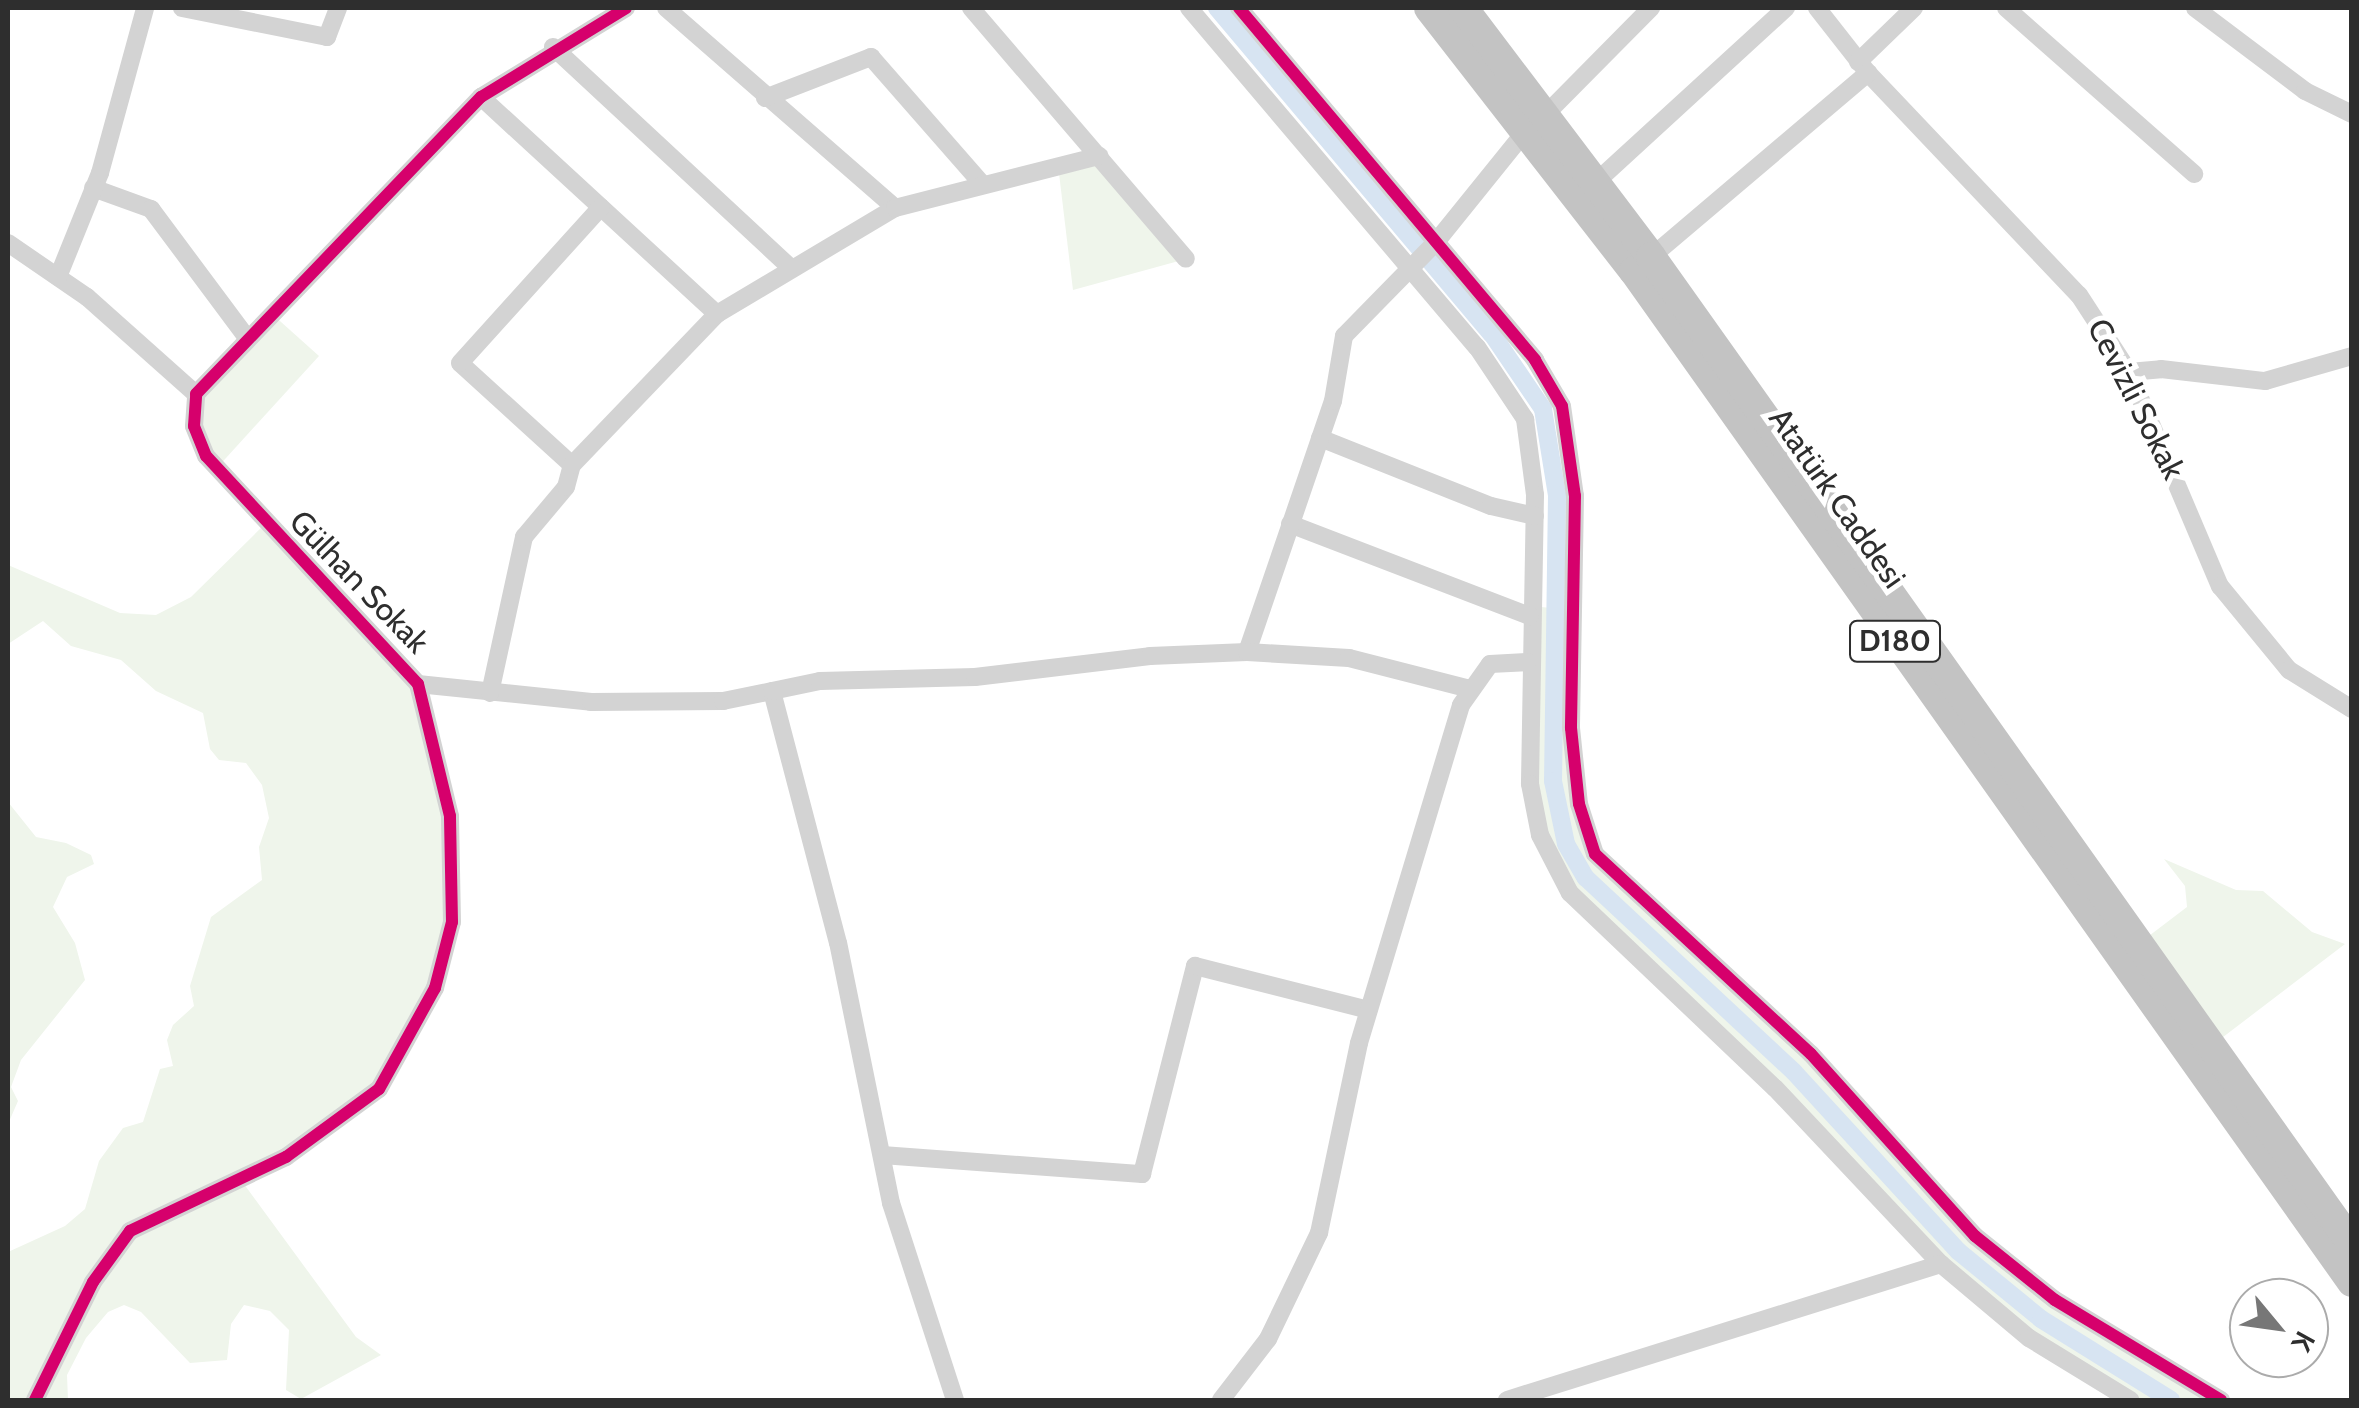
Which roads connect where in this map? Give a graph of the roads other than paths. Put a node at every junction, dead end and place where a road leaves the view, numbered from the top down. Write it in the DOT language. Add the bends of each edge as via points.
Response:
graph roads {
  1 [pos="145,8"];
  2 [pos="182,8"];
  3 [pos="338,8"];
  4 [pos="626,8"];
  5 [pos="666,8"];
  6 [pos="971,8"];
  7 [pos="1189,8"];
  8 [pos="1240,8"];
  9 [pos="1429,8"];
  10 [pos="1650,8"];
  11 [pos="1786,8"];
  12 [pos="1817,8"];
  13 [pos="1914,8"];
  14 [pos="2006,8"];
  15 [pos="2195,8"];
  16 [pos="1477,13"];
  17 [pos="553,46"];
  18 [pos="1863,68"];
  19 [pos="481,97"];
  20 [pos="765,98"];
  21 [pos="2352,114"];
  22 [pos="1536,121"];
  23 [pos="1098,156"];
  24 [pos="2194,174"];
  25 [pos="1596,182"];
  26 [pos="982,184"];
  27 [pos="93,188"];
  28 [pos="601,207"];
  29 [pos="894,208"];
  30 [pos="1436,242"];
  31 [pos="8,243"];
  32 [pos="1651,257"];
  33 [pos="1186,259"];
  34 [pos="1410,268"];
  35 [pos="792,270"];
  36 [pos="58,277"];
  37 [pos="717,314"];
  38 [pos="247,338"];
  39 [pos="2352,356"];
  40 [pos="2129,372"];
  41 [pos="196,394"];
  42 [pos="1320,438"];
  43 [pos="572,465"];
  44 [pos="1535,516"];
  45 [pos="1290,524"];
  46 [pos="1530,616"];
  47 [pos="1247,652"];
  48 [pos="1527,662"];
  49 [pos="418,684"];
  50 [pos="1470,689"];
  51 [pos="772,691"];
  52 [pos="490,693"];
  53 [pos="2352,710"];
  54 [pos="1370,1010"];
  55 [pos="882,1155"];
  56 [pos="2352,1244"];
  57 [pos="1941,1264"];
  58 [pos="2352,1282"];
  59 [pos="35,1400"];
  60 [pos="955,1400"];
  61 [pos="1222,1400"];
  62 [pos="1507,1400"];
  63 [pos="2130,1400"];
  64 [pos="2221,1400"];
  1 -- 27 [label="street"];
  2 -- 3 [label="street" via="327,36"];
  4 -- 17 [label="street"];
  5 -- 20 [label="street"];
  6 -- 23 [label="street"];
  7 -- 34 [label="street"];
  8 -- 30 [label="street"];
  9 -- 22 [label="highway, Atatürk Caddesi / D180"];
  10 -- 22 [label="street"];
  11 -- 25 [label="street"];
  12 -- 18 [label="street, Cevizli Sokak"];
  13 -- 18 [label="street"];
  14 -- 24 [label="street"];
  15 -- 21 [label="street" via="2305,91"];
  16 -- 22 [label="highway, Atatürk Caddesi / D180"];
  17 -- 19 [label="street"];
  17 -- 35 [label="street"];
  18 -- 32 [label="street"];
  18 -- 40 [label="street, Cevizli Sokak" via="2057,267"];
  19 -- 28 [label="street"];
  19 -- 38 [label="street"];
  20 -- 26 [label="street" via="870,57"];
  20 -- 29 [label="street"];
  22 -- 25 [label="highway, Atatürk Caddesi / D180"];
  22 -- 30 [label="street"];
  22 -- 58 [label="highway, Atatürk Caddesi / D180"];
  23 -- 26 [label="street"];
  23 -- 33 [label="street"];
  25 -- 32 [label="highway, Atatürk Caddesi / D180"];
  26 -- 29 [label="street"];
  27 -- 36 [label="street"];
  27 -- 38 [label="street" via="149,206"];
  28 -- 37 [label="street"];
  28 -- 43 [label="street" via="460,362"];
  29 -- 35 [label="street"];
  30 -- 34 [label="street"];
  30 -- 64 [label="street" via="1535,360 1567,421 1575,496 1571,728 1579,804 1595,854 1810,1054 1975,1236 2055,1300"];
  31 -- 36 [label="street"];
  32 -- 56 [label="highway, Atatürk Caddesi / D180"];
  34 -- 42 [label="street" via="1344,336"];
  34 -- 44 [label="street" via="1517,401 1531,442"];
  35 -- 37 [label="street"];
  36 -- 41 [label="street"];
  37 -- 43 [label="street"];
  38 -- 41 [label="street"];
  39 -- 40 [label="street" via="2265,380"];
  40 -- 53 [label="street, Cevizli Sokak" via="2220,586 2288,670"];
  41 -- 49 [label="street, Gülhan Sokak" via="194,426 206,456"];
  42 -- 44 [label="street" via="1491,506"];
  42 -- 45 [label="street"];
  43 -- 52 [label="street" via="566,487 520,546"];
  44 -- 46 [label="street"];
  45 -- 46 [label="street"];
  45 -- 47 [label="street"];
  46 -- 48 [label="street"];
  47 -- 50 [label="street" via="1349,658"];
  47 -- 51 [label="street" via="1150,656 990,676 820,681"];
  48 -- 50 [label="street" via="1498,660"];
  48 -- 57 [label="street" via="1532,807 1570,893 1775,1088"];
  49 -- 52 [label="street"];
  49 -- 59 [label="street, Gülhan Sokak" via="444,776 454,898 445,960 405,1050 380,1089 343,1121 286,1157 130,1231 93,1282"];
  50 -- 54 [label="street"];
  51 -- 52 [label="street" via="723,701 650,702"];
  51 -- 55 [label="street" via="838,942"];
  54 -- 55 [label="street" via="1195,966 1142,1174"];
  54 -- 61 [label="street" via="1311,1255 1268,1339"];
  55 -- 60 [label="street" via="938,1366"];
  57 -- 62 [label="street"];
  57 -- 63 [label="street" via="2030,1338"];
}
